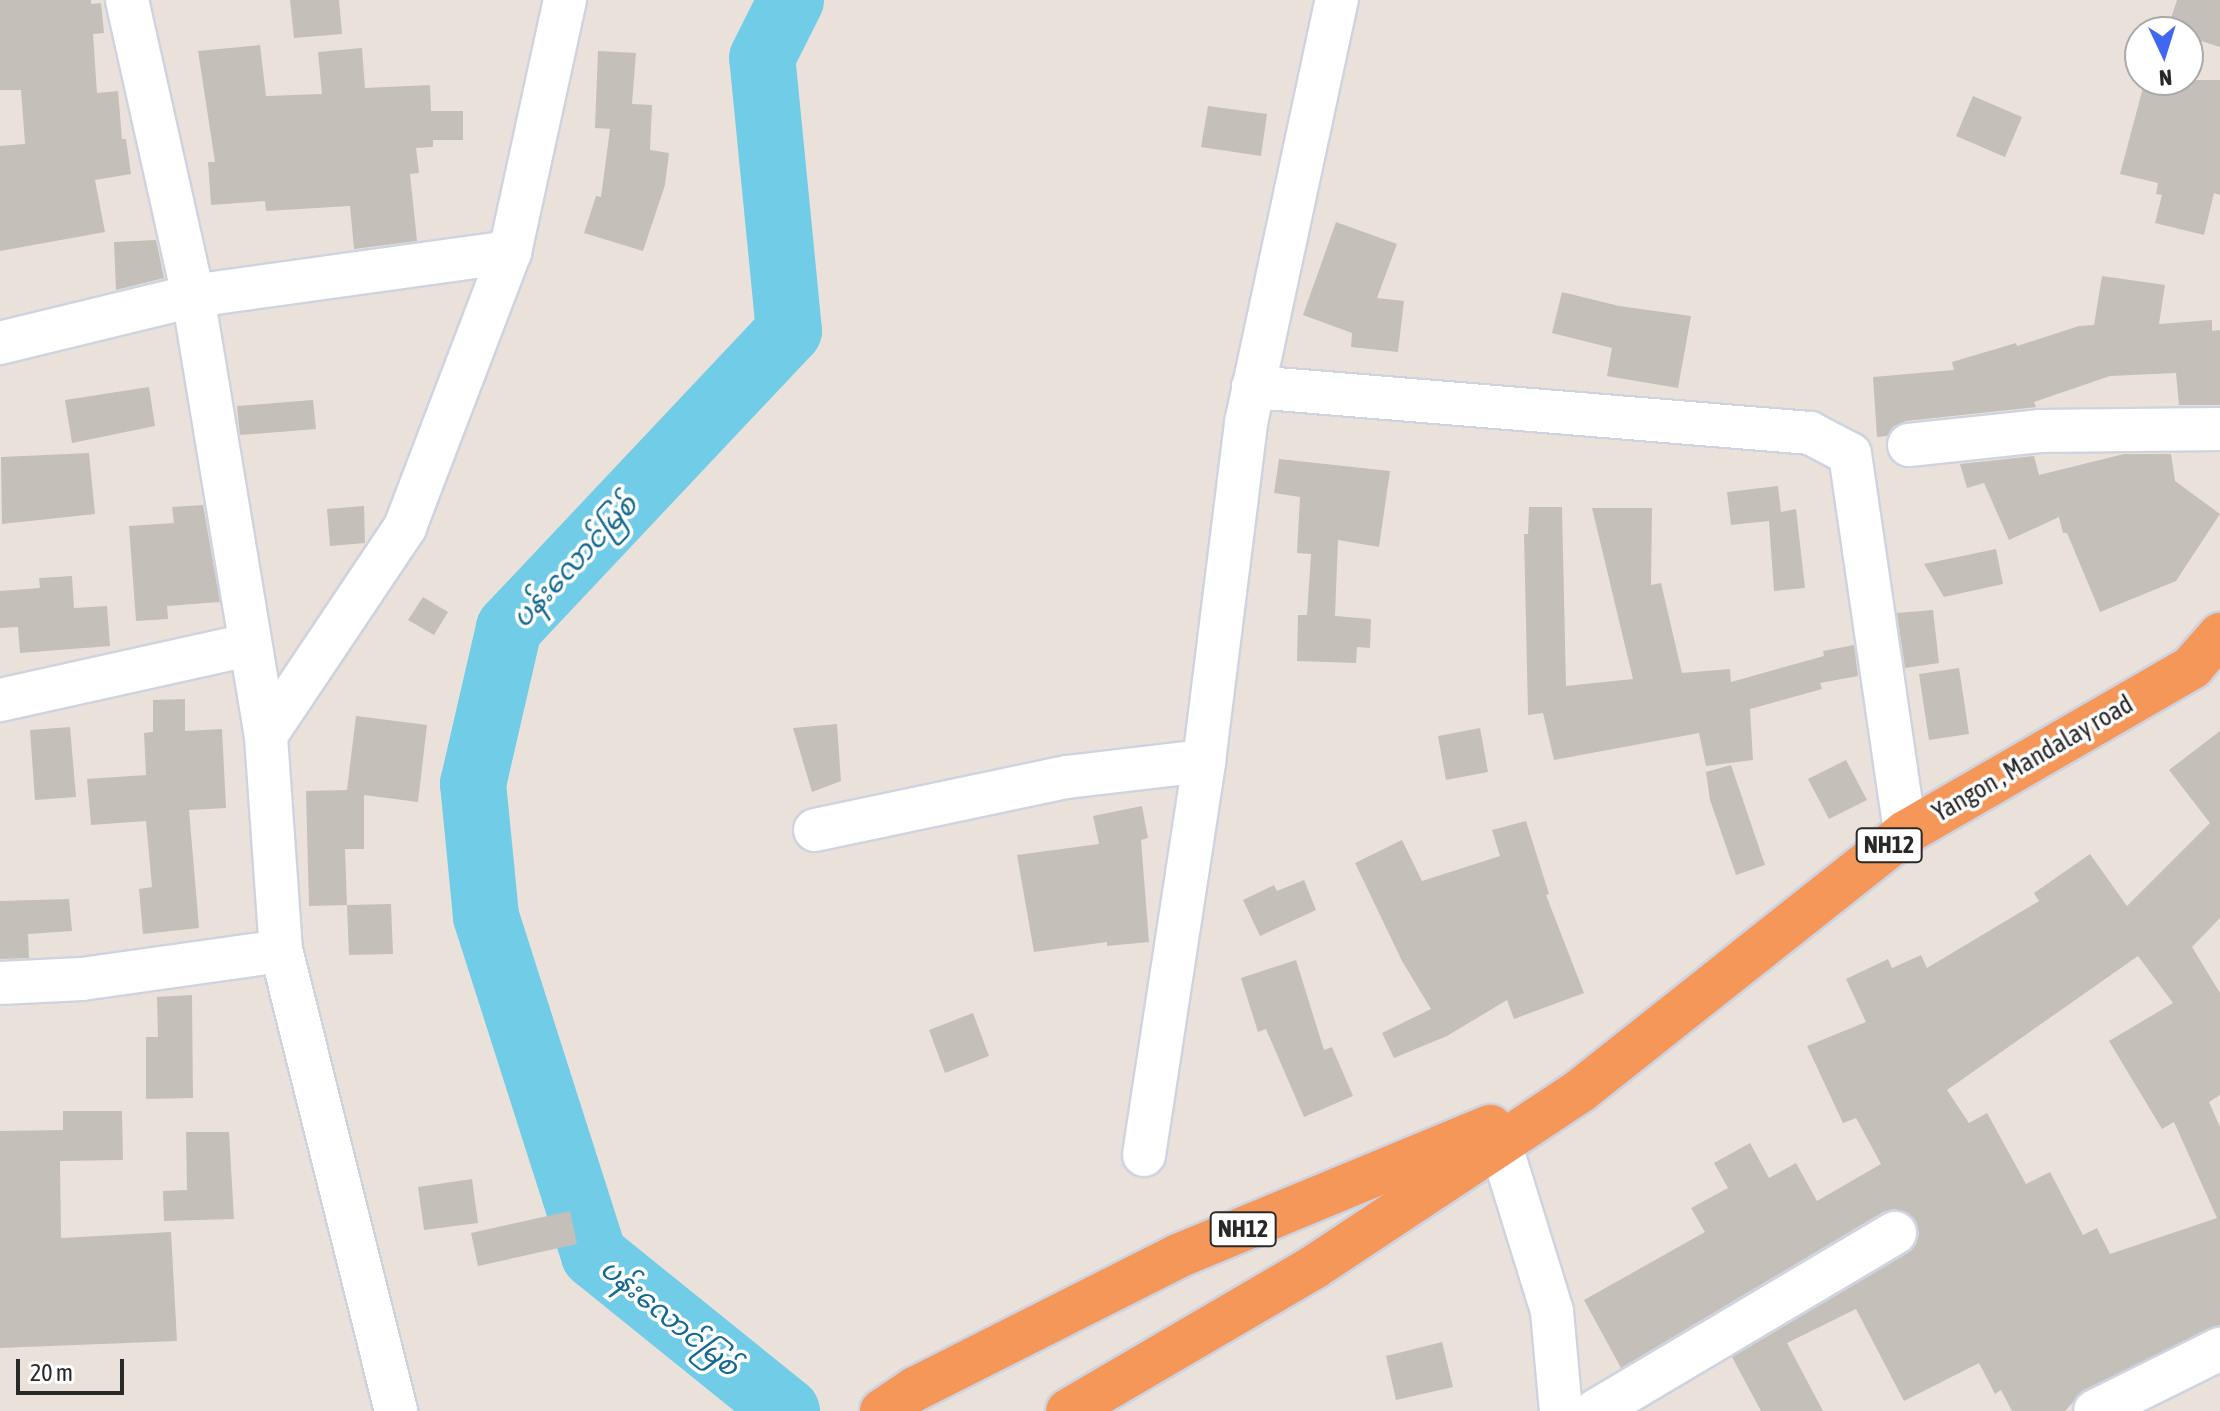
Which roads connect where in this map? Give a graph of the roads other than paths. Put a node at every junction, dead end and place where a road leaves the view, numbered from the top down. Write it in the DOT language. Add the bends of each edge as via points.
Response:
graph roads {
  1 [pos="127,0"];
  2 [pos="565,0"];
  3 [pos="1337,0"];
  4 [pos="510,252"];
  5 [pos="193,296"];
  6 [pos="0,343"];
  7 [pos="1253,387"];
  8 [pos="2220,429"];
  9 [pos="1909,445"];
  10 [pos="2220,635"];
  11 [pos="249,645"];
  12 [pos="2206,669"];
  13 [pos="0,700"];
  14 [pos="266,735"];
  15 [pos="1204,761"];
  16 [pos="815,830"];
  17 [pos="1905,833"];
  18 [pos="281,951"];
  19 [pos="0,983"];
  20 [pos="1581,1090"];
  21 [pos="1500,1143"];
  22 [pos="1144,1155"];
  23 [pos="1895,1233"];
  24 [pos="2220,1349"];
  25 [pos="898,1400"];
  26 [pos="396,1411"];
  27 [pos="1068,1411"];
  28 [pos="1561,1411"];
  29 [pos="1595,1411"];
  30 [pos="2095,1411"];
  1 -- 5 [label="street"];
  2 -- 4 [label="street"];
  3 -- 7 [label="street"];
  4 -- 5 [label="street"];
  4 -- 14 [label="street" via="405,527"];
  5 -- 6 [label="street"];
  5 -- 11 [label="street"];
  7 -- 15 [label="street"];
  7 -- 17 [label="street" via="1810,433 1850,454"];
  8 -- 9 [label="street" via="2039,431"];
  10 -- 12 [label="highway, Yangon , Mandalay road / NH12"];
  11 -- 13 [label="street"];
  11 -- 14 [label="street"];
  12 -- 17 [label="highway, Yangon , Mandalay road / NH12"];
  14 -- 18 [label="street"];
  15 -- 16 [label="street" via="1067,777"];
  15 -- 22 [label="street"];
  17 -- 20 [label="highway, Yangon , Mandalay road / NH12"];
  18 -- 19 [label="street" via="82,979"];
  18 -- 26 [label="street"];
  20 -- 21 [label="highway, NH12"];
  20 -- 25 [label="highway, NH12" via="1178,1256"];
  21 -- 27 [label="highway, NH12" via="1314,1267"];
  21 -- 28 [label="street" via="1552,1311"];
  23 -- 29 [label="street"];
  24 -- 30 [label="street"];
}
